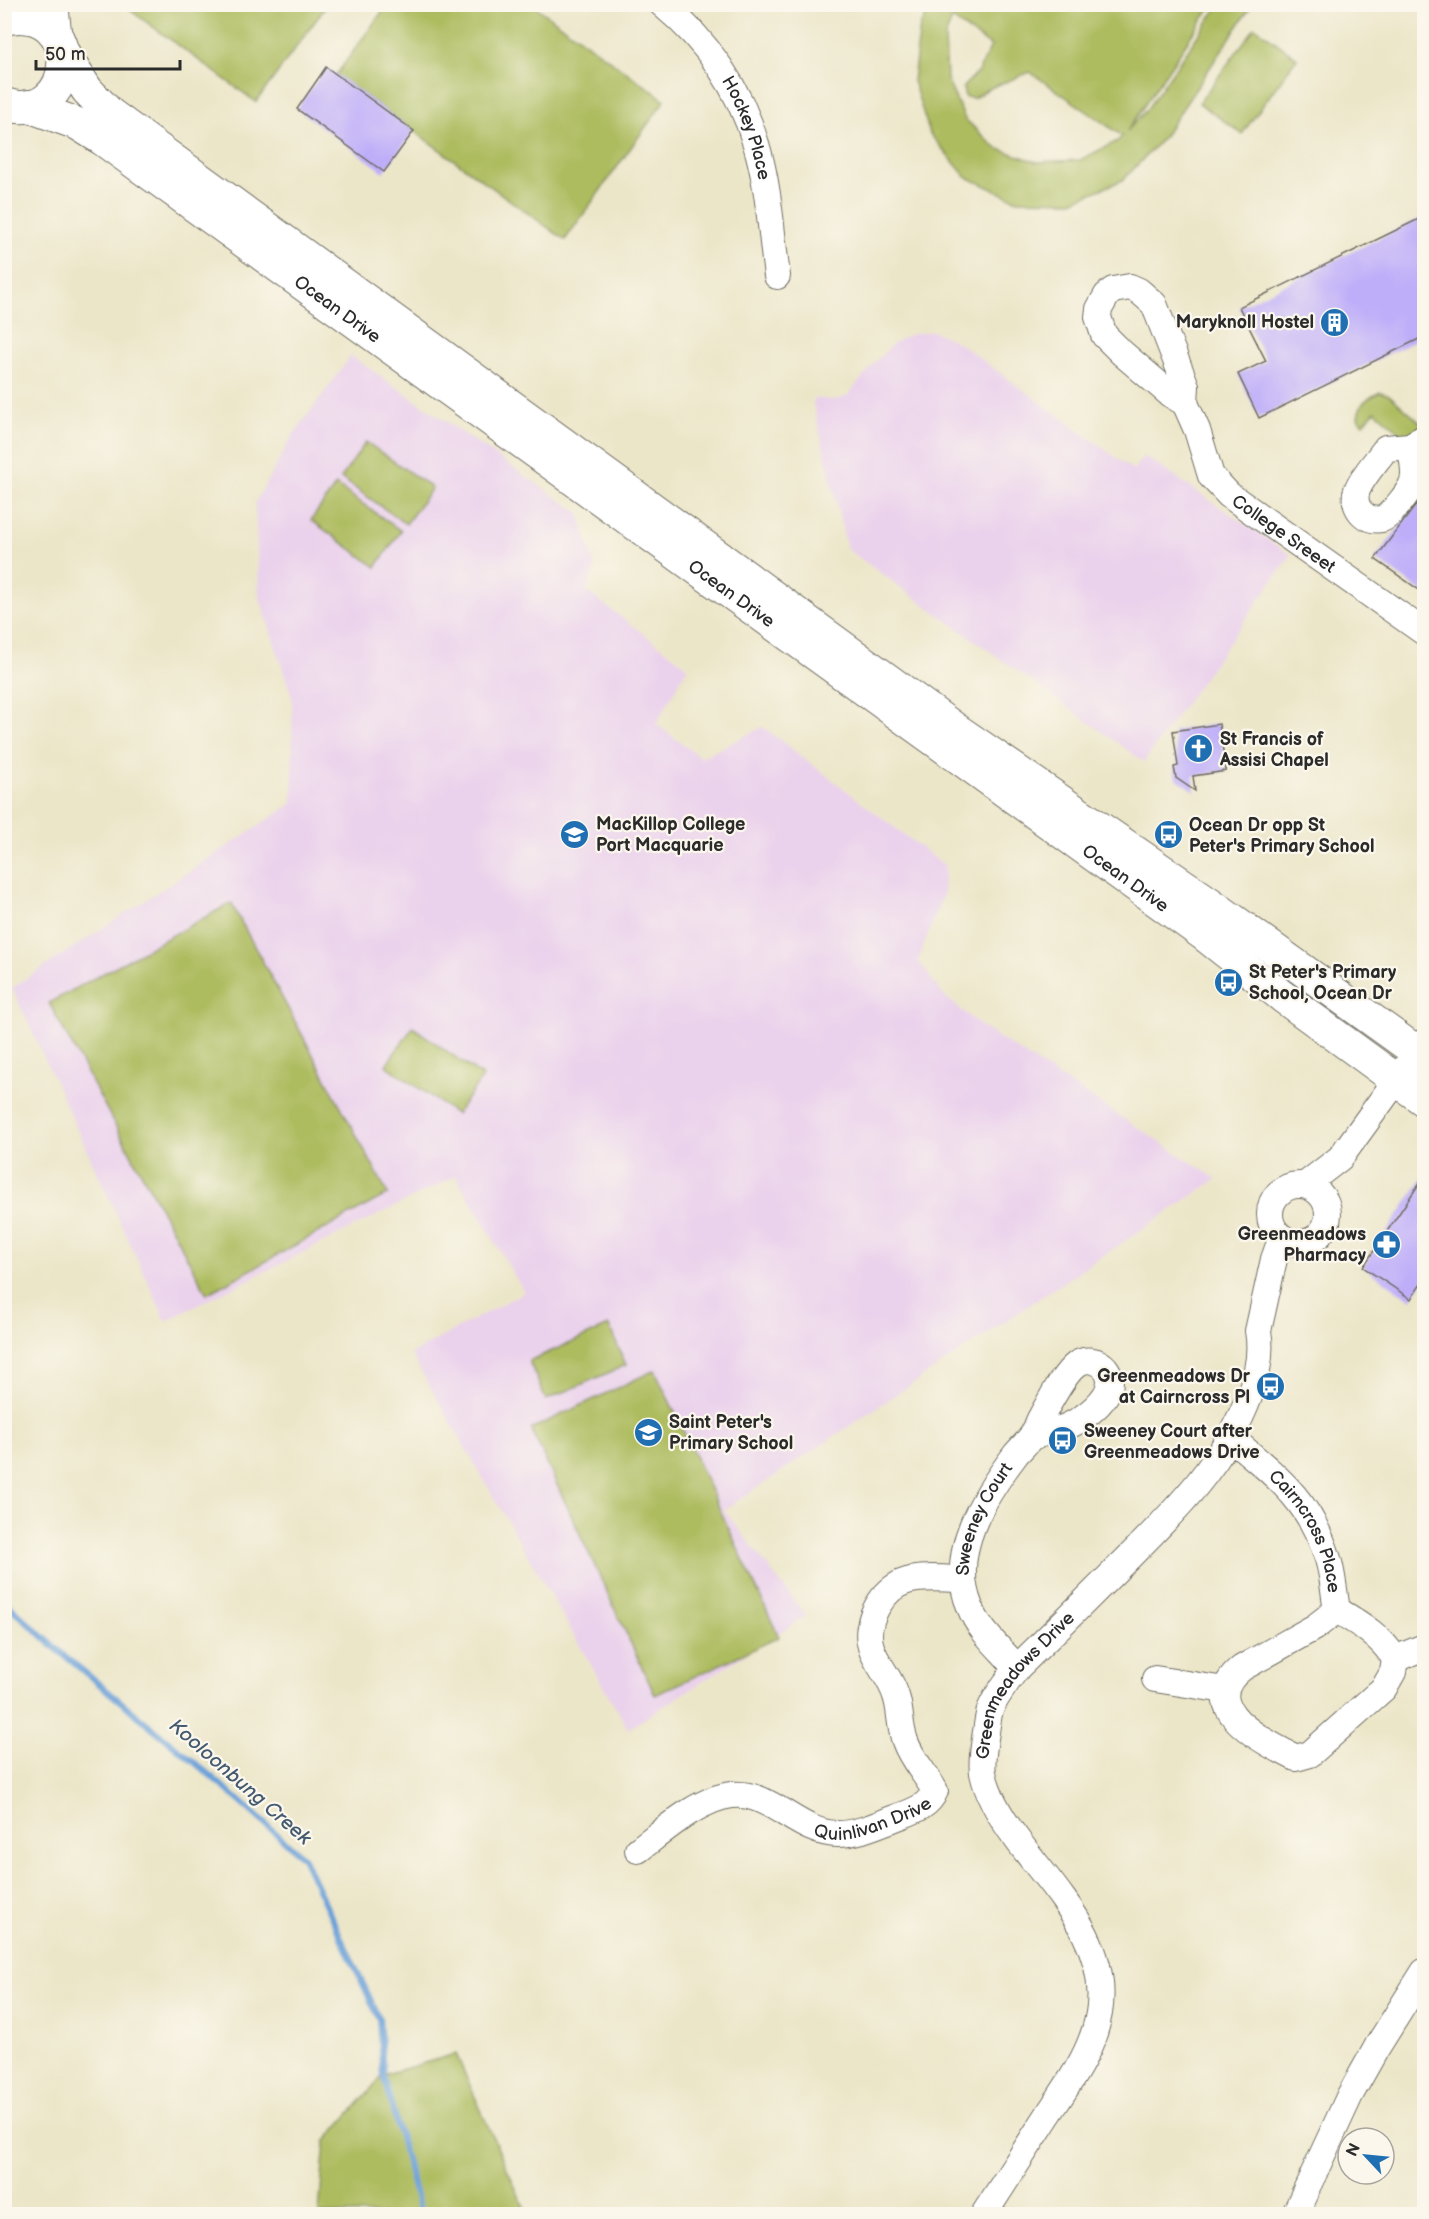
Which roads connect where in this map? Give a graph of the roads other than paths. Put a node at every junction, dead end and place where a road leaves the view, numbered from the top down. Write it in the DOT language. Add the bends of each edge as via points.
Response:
graph roads {
  1 [pos="55,4"];
  2 [pos="662,4"];
  3 [pos="10,14"];
  4 [pos="62,47"];
  5 [pos="16,105"];
  6 [pos="777,276"];
  7 [pos="1185,403"];
  8 [pos="1425,632"];
  9 [pos="1422,1050"];
  10 [pos="1396,1080"];
  11 [pos="1425,1100"];
  12 [pos="1340,1158"];
  13 [pos="1305,1185"];
  14 [pos="1326,1203"];
  15 [pos="1291,1240"];
  16 [pos="1033,1436"];
  17 [pos="1231,1438"];
  18 [pos="962,1579"];
  19 [pos="1337,1610"];
  20 [pos="1425,1647"];
  21 [pos="1395,1659"];
  22 [pos="1017,1668"];
  23 [pos="1155,1679"];
  24 [pos="1225,1690"];
  25 [pos="638,1850"];
  26 [pos="1425,1972"];
  27 [pos="984,2214"];
  28 [pos="1295,2214"];
  1 -- 4 [label="street"];
  2 -- 6 [label="street, Hockey Place" via="718,61 744,111 762,169"];
  3 -- 4 [label="main road, Ocean Drive" via="40,21 53,31"];
  4 -- 5 [label="main road" via="64,71 57,87 44,99"];
  4 -- 9 [label="main road, Ocean Drive" via="87,90 110,114 954,728"];
  5 -- 10 [label="main road, Ocean Drive" via="78,124 102,139 1203,934"];
  7 -- 8 [label="street, College Sreeet" via="1211,476 1221,489"];
  9 -- 10 [label="street, Greenmeadows Drive"];
  10 -- 11 [label="main road, Ocean Drive"];
  10 -- 12 [label="street, Greenmeadows Drive"];
  12 -- 13 [label="street, Greenmeadows Drive"];
  12 -- 14 [label="street, Greenmeadows Drive"];
  13 -- 14 [label="street" via="1320,1193"];
  13 -- 15 [label="street, Greenmeadows Drive" via="1289,1186 1271,1207 1274,1229"];
  14 -- 15 [label="street, Greenmeadows Drive" via="1328,1219 1322,1232 1308,1241"];
  15 -- 17 [label="street, Greenmeadows Drive" via="1270,1330 1260,1341 1256,1378"];
  16 -- 18 [label="street, Sweeney Court" via="978,1511 967,1541"];
  17 -- 19 [label="street, Cairncross Place" via="1303,1505 1317,1529 1328,1561"];
  17 -- 22 [label="street, Greenmeadows Drive" via="1211,1469 1164,1522"];
  18 -- 22 [label="street, Sweeney Court" via="980,1626"];
  18 -- 25 [label="street, Quinlivan Drive" via="919,1578 904,1582 890,1591 868,1628 871,1648 897,1697 905,1743 935,1791 932,1800 912,1812 858,1832 836,1834 801,1824 752,1796 733,1795 699,1807"];
  19 -- 21 [label="street, Cairncross Place" via="1370,1630"];
  19 -- 24 [label="street, Cairncross Place" via="1315,1627 1242,1668 1232,1676"];
  20 -- 21 [label="street"];
  21 -- 24 [label="street" via="1384,1688 1310,1754 1296,1758 1238,1722 1224,1701"];
  22 -- 27 [label="street, Greenmeadows Drive" via="990,1711 983,1772 1001,1817 1088,1936 1100,1983 1099,2013 1077,2070"];
  23 -- 24 [label="street"];
  26 -- 28 [label="street" via="1350,2095"];
}
